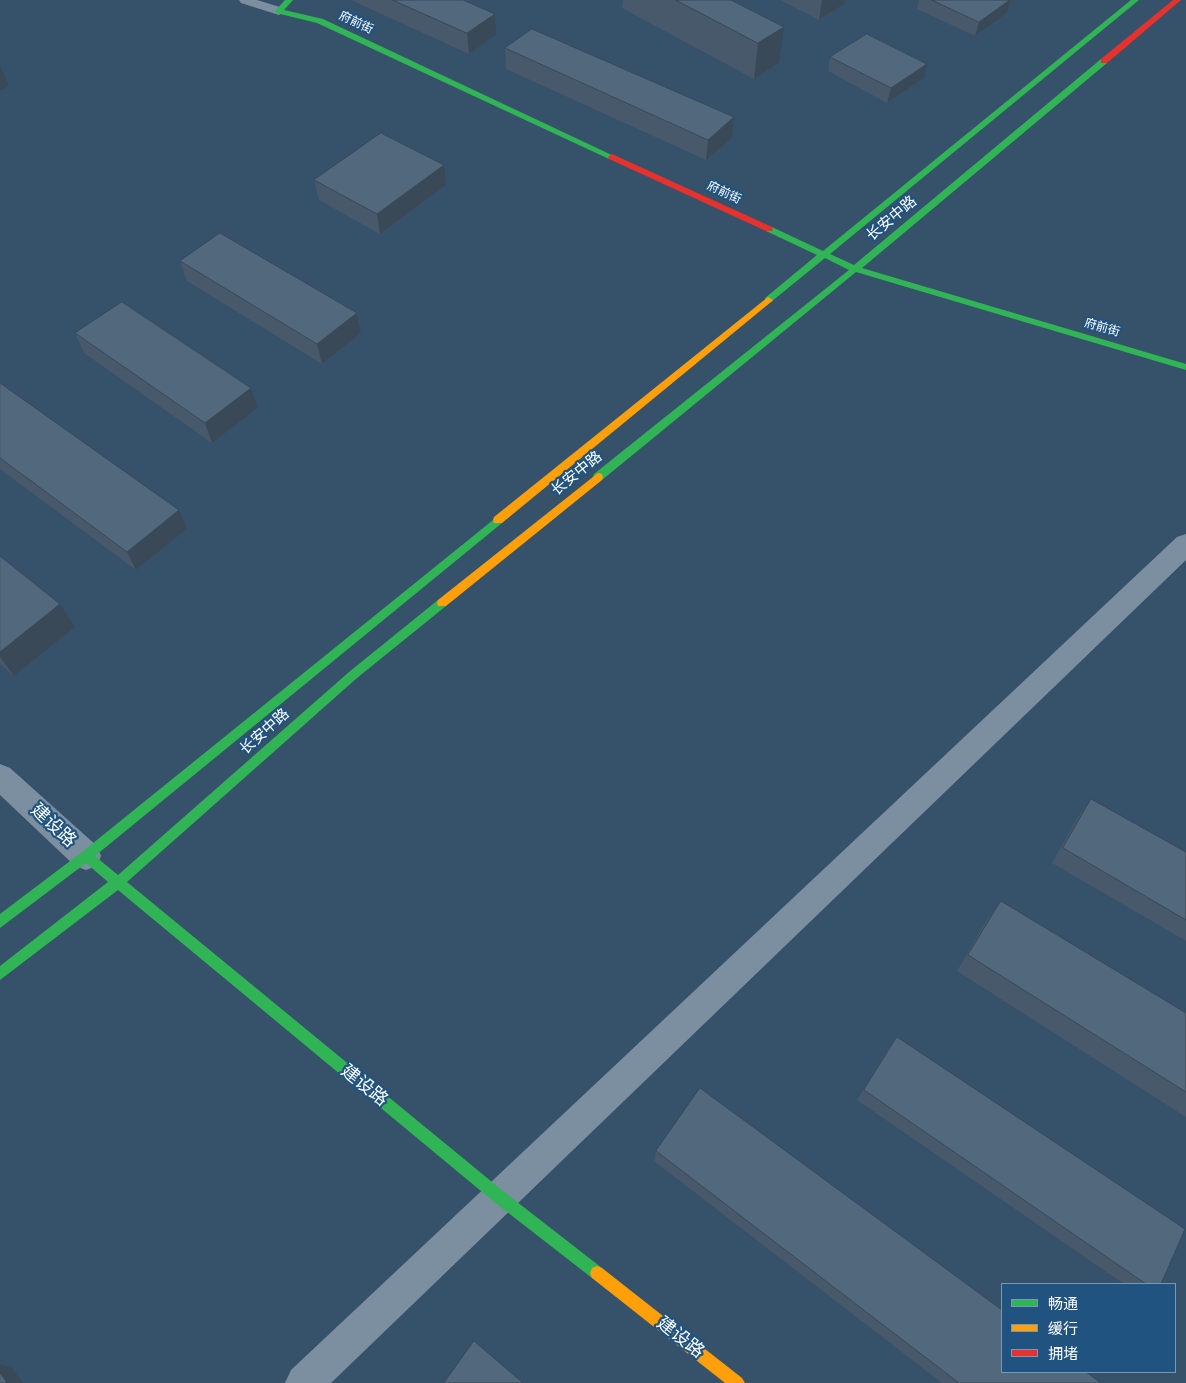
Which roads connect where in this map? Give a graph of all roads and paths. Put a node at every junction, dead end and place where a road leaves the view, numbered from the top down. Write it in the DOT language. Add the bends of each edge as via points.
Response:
graph roads {
  1 [pos="245,0"];
  2 [pos="289,0"];
  3 [pos="1135,0"];
  4 [pos="1177,0"];
  5 [pos="279,11"];
  6 [pos="822,254"];
  7 [pos="855,269"];
  8 [pos="1186,367"];
  9 [pos="1186,544"];
  10 [pos="0,777"];
  11 [pos="86,856"];
  12 [pos="117,883"];
  13 [pos="0,922"];
  14 [pos="0,974"];
  15 [pos="498,1196"];
  16 [pos="304,1383"];
  17 [pos="737,1383"];
  1 -- 5 [label="lane"];
  2 -- 5 [label="main road"];
  3 -- 6 [label="main road, 长安中路"];
  4 -- 7 [label="main road, 长安中路"];
  5 -- 6 [label="main road, 府前街" via="320,22"];
  6 -- 7 [label="main road, 府前街"];
  6 -- 11 [label="main road, 长安中路"];
  7 -- 8 [label="main road, 府前街"];
  7 -- 12 [label="main road, 长安中路" via="353,675"];
  9 -- 15 [label="street"];
  10 -- 11 [label="street, 建设路"];
  11 -- 12 [label="main road, 建设路"];
  11 -- 13 [label="main road, 长安中路"];
  12 -- 14 [label="main road, 长安中路"];
  12 -- 15 [label="main road, 建设路"];
  15 -- 16 [label="street"];
  15 -- 17 [label="main road, 建设路"];
}
